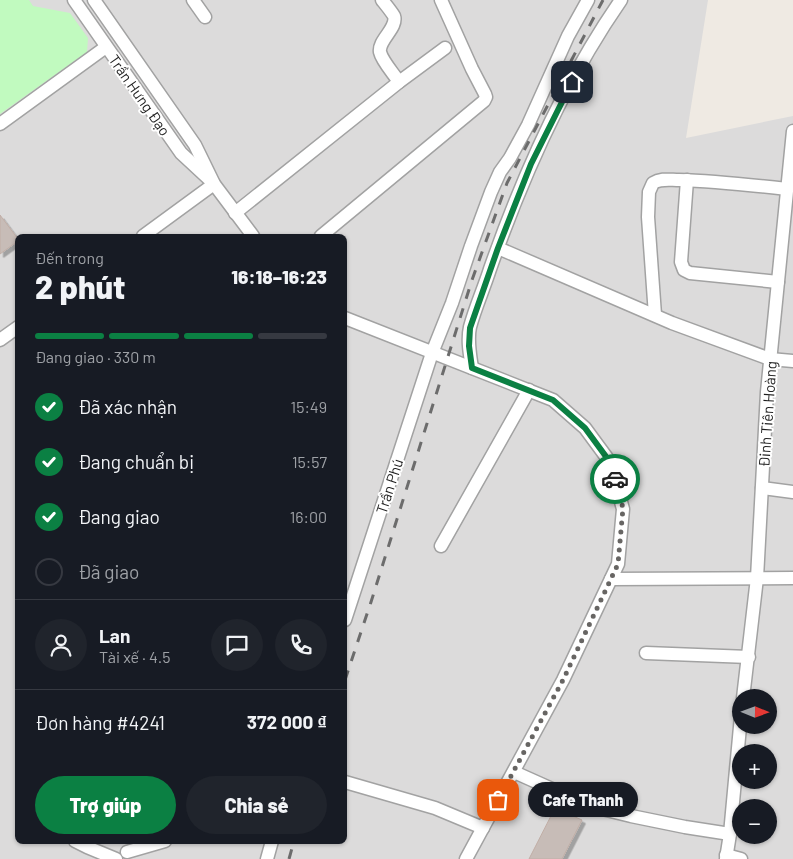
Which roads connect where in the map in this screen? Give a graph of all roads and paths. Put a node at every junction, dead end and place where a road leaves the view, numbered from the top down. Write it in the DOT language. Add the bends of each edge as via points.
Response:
graph roads {
  1 [pos="74,0"];
  2 [pos="94,0"];
  3 [pos="193,0"];
  4 [pos="382,0"];
  5 [pos="441,0"];
  6 [pos="588,0"];
  7 [pos="621,0"];
  8 [pos="205,17"];
  9 [pos="106,47"];
  10 [pos="444,48"];
  11 [pos="399,82"];
  12 [pos="0,124"];
  13 [pos="793,131"];
  14 [pos="686,180"];
  15 [pos="214,184"];
  16 [pos="787,189"];
  17 [pos="235,213"];
  18 [pos="146,234"];
  19 [pos="251,234"];
  20 [pos="323,234"];
  21 [pos="498,248"];
  22 [pos="778,282"];
  23 [pos="655,315"];
  24 [pos="347,319"];
  25 [pos="15,329"];
  26 [pos="0,340"];
  27 [pos="432,353"];
  28 [pos="770,359"];
  29 [pos="793,361"];
  30 [pos="472,368"];
  31 [pos="529,390"];
  32 [pos="762,488"];
  33 [pos="793,492"];
  34 [pos="441,546"];
  35 [pos="757,578"];
  36 [pos="793,578"];
  37 [pos="611,579"];
  38 [pos="347,614"];
  39 [pos="646,653"];
  40 [pos="749,657"];
  41 [pos="745,689"];
  42 [pos="739,734"];
  43 [pos="514,772"];
  44 [pos="347,783"];
  45 [pos="483,828"];
  46 [pos="730,834"];
  47 [pos="87,844"];
  48 [pos="155,844"];
  49 [pos="271,844"];
  50 [pos="124,853"];
  51 [pos="726,857"];
  52 [pos="267,859"];
  53 [pos="466,859"];
  54 [pos="742,859"];
  1 -- 9 [label="street, Trần Hưng Đạo"];
  2 -- 15 [label="street, Trần Hưng Đạo" via="195,145"];
  3 -- 8 [label="street"];
  4 -- 11 [label="street" via="394,21 382,42 381,54"];
  5 -- 20 [label="street" via="486,98"];
  6 -- 27 [label="street, Trần Phú" via="528,125 491,192"];
  7 -- 21 [label="street" via="563,99 531,164"];
  9 -- 12 [label="street"];
  9 -- 15 [label="street, Trần Hưng Đạo" via="181,153"];
  10 -- 11 [label="street"];
  11 -- 17 [label="street"];
  13 -- 16 [label="street, Đinh Tiên Hoàng"];
  14 -- 16 [label="street"];
  14 -- 22 [label="street" via="681,262 684,270"];
  14 -- 23 [label="street" via="654,181 649,192 648,235"];
  15 -- 17 [label="street, Trần Hưng Đạo"];
  15 -- 18 [label="street"];
  16 -- 22 [label="street, Đinh Tiên Hoàng"];
  17 -- 19 [label="street, Trần Hưng Đạo"];
  21 -- 23 [label="street"];
  21 -- 30 [label="street" via="470,328"];
  22 -- 28 [label="street, Đinh Tiên Hoàng"];
  23 -- 28 [label="street"];
  24 -- 27 [label="street"];
  25 -- 26 [label="street"];
  27 -- 30 [label="street"];
  27 -- 38 [label="street, Trần Phú"];
  28 -- 29 [label="street"];
  28 -- 32 [label="street, Đinh Tiên Hoàng"];
  30 -- 31 [label="street"];
  31 -- 34 [label="street"];
  31 -- 37 [label="street" via="553,400 585,428 610,462 623,508 618,564"];
  32 -- 33 [label="street"];
  32 -- 35 [label="street, Đinh Tiên Hoàng"];
  35 -- 36 [label="street"];
  35 -- 37 [label="street"];
  35 -- 40 [label="street, Đinh Tiên Hoàng"];
  37 -- 43 [label="street"];
  39 -- 40 [label="street"];
  40 -- 41 [label="street, Đinh Tiên Hoàng"];
  42 -- 46 [label="street"];
  43 -- 45 [label="street"];
  43 -- 46 [label="street" via="590,806 685,828"];
  44 -- 45 [label="street" via="435,808"];
  45 -- 53 [label="street"];
  46 -- 51 [label="street"];
  47 -- 50 [label="street"];
  48 -- 50 [label="street"];
  49 -- 52 [label="street"];
  51 -- 54 [label="street"];
}
